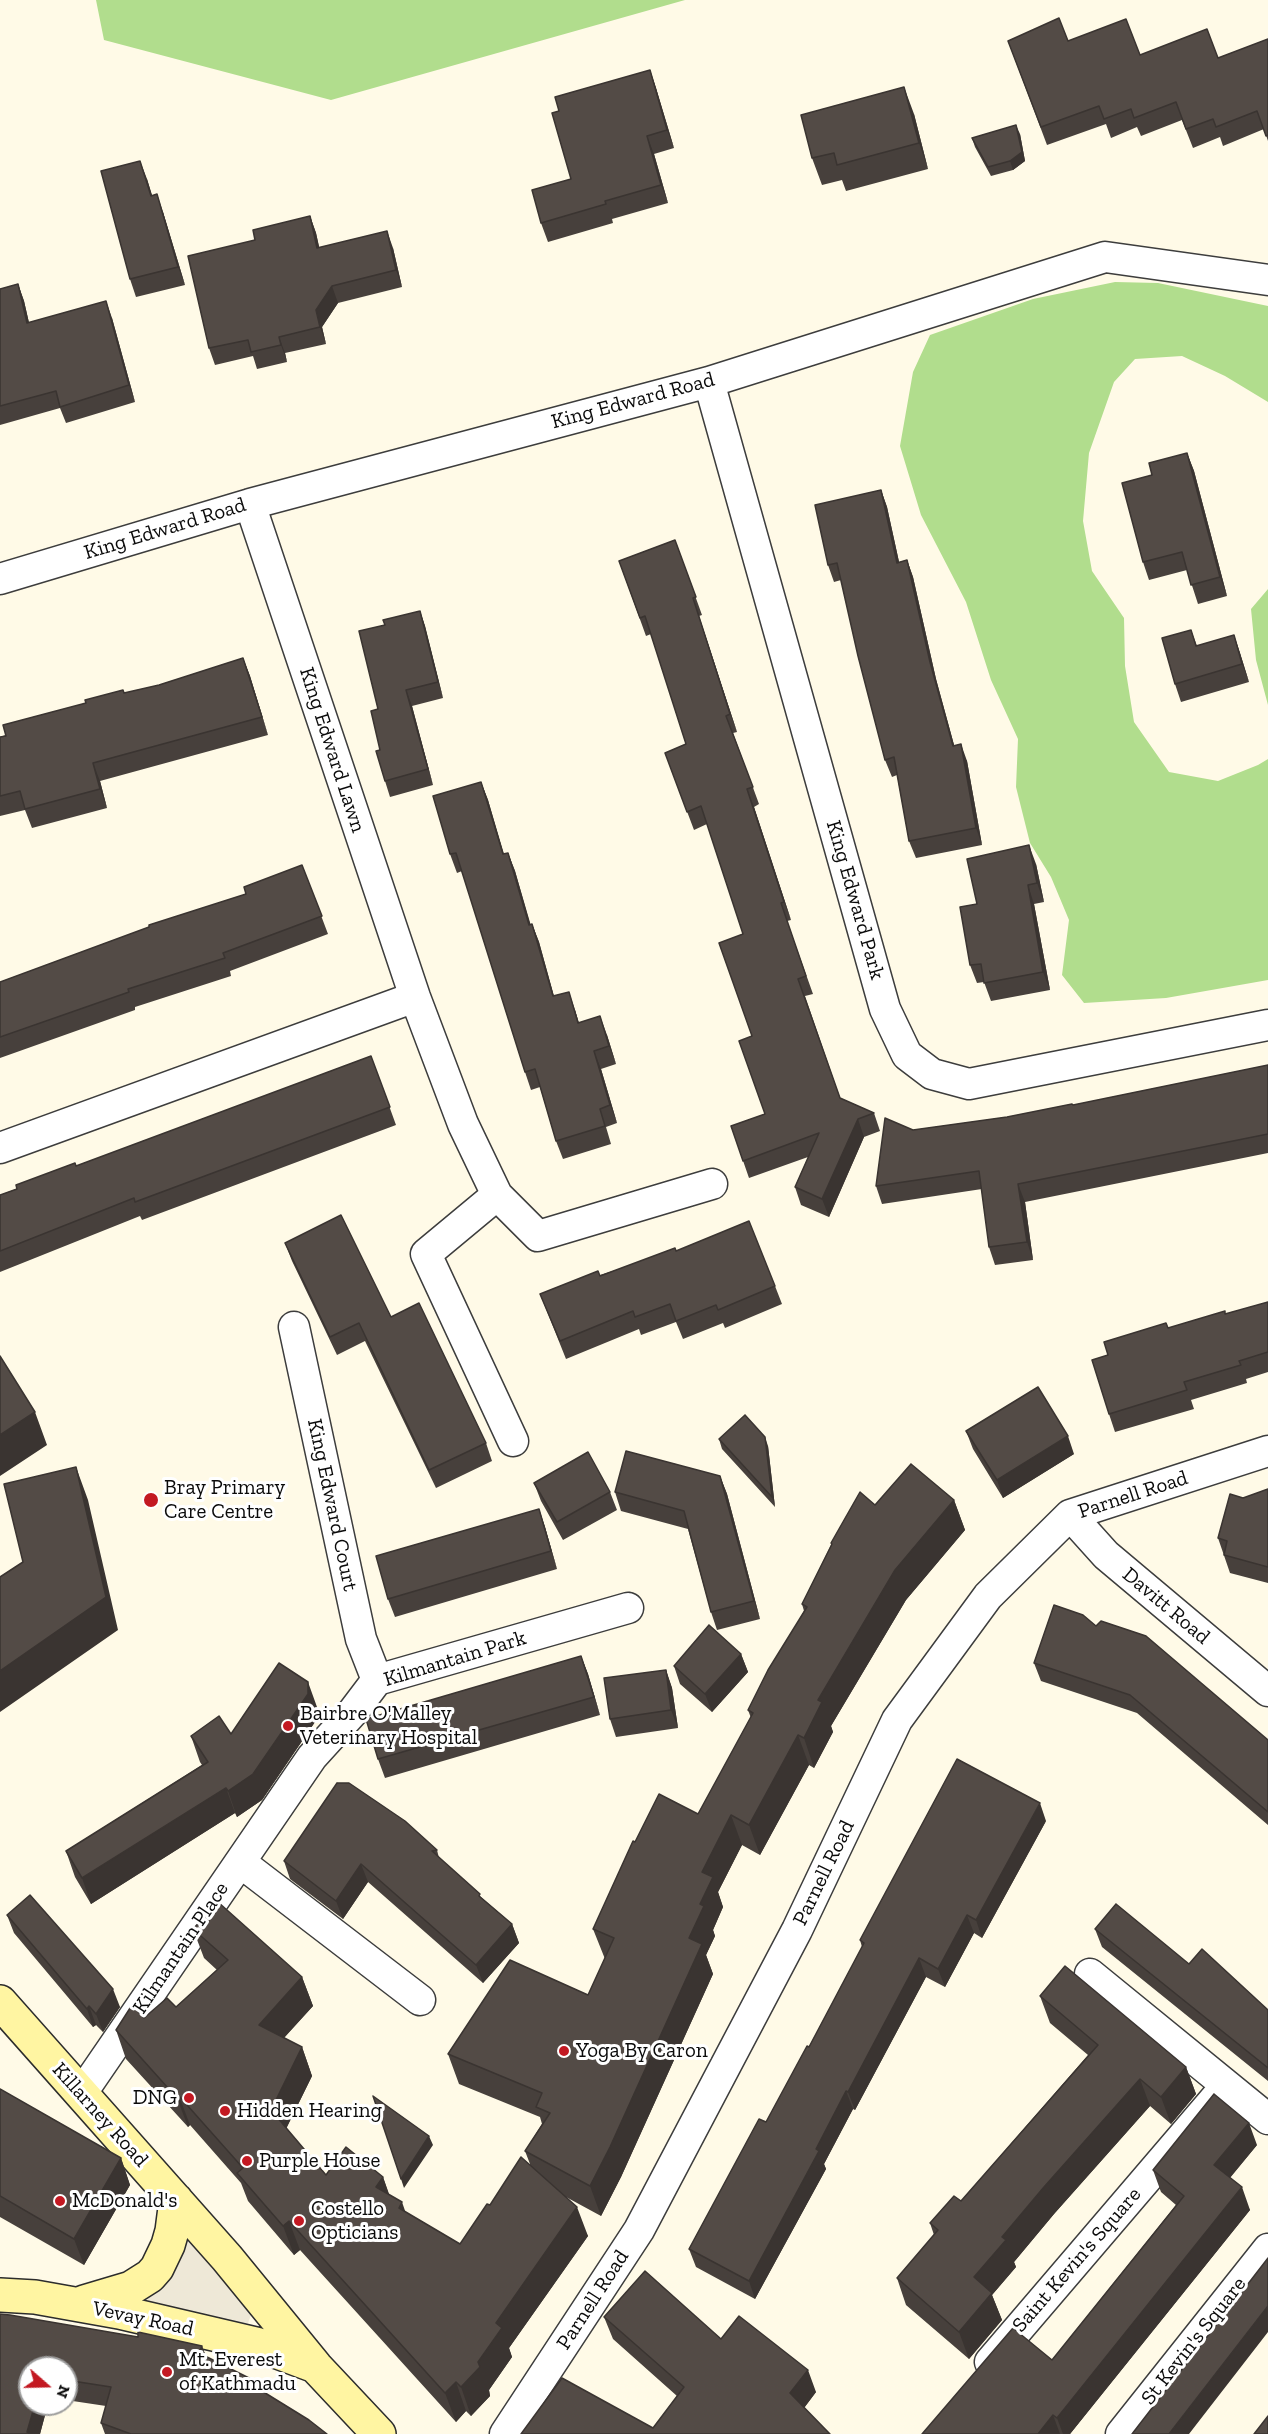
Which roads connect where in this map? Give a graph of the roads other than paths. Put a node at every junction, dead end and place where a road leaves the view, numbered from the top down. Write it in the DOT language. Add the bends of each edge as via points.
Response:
graph roads {
  1 [pos="1268,280"];
  2 [pos="709,382"];
  3 [pos="250,504"];
  4 [pos="0,579"];
  5 [pos="415,997"];
  6 [pos="1268,1024"];
  7 [pos="0,1148"];
  8 [pos="712,1184"];
  9 [pos="497,1195"];
  10 [pos="294,1327"];
  11 [pos="513,1441"];
  12 [pos="1268,1451"];
  13 [pos="1070,1515"];
  14 [pos="627,1608"];
  15 [pos="377,1680"];
  16 [pos="1268,1691"];
  17 [pos="312,1757"];
  18 [pos="240,1862"];
  19 [pos="1090,1974"];
  20 [pos="420,2000"];
  21 [pos="0,2002"];
  22 [pos="1226,2086"];
  23 [pos="81,2094"];
  24 [pos="1268,2119"];
  25 [pos="176,2200"];
  26 [pos="1268,2249"];
  27 [pos="0,2295"];
  28 [pos="76,2304"];
  29 [pos="316,2367"];
  30 [pos="969,2386"];
  31 [pos="379,2434"];
  32 [pos="505,2434"];
  33 [pos="1121,2434"];
  1 -- 2 [label="street, King Edward Road" via="1105,258"];
  2 -- 3 [label="street, King Edward Road"];
  2 -- 6 [label="street, King Edward Park" via="885,1009 907,1054 932,1074 969,1084"];
  3 -- 4 [label="street, King Edward Road"];
  3 -- 5 [label="street, King Edward Lawn"];
  5 -- 7 [label="street"];
  5 -- 9 [label="street, King Edward Lawn" via="463,1124"];
  8 -- 9 [label="street, King Edward Lawn" via="538,1236"];
  9 -- 11 [label="street" via="426,1254"];
  10 -- 15 [label="street, King Edward Court" via="361,1639"];
  12 -- 13 [label="street, Parnell Road"];
  13 -- 16 [label="street, Davitt Road" via="1106,1555"];
  13 -- 32 [label="street, Parnell Road" via="988,1596 897,1720 796,1930 639,2230"];
  14 -- 15 [label="street, Kilmantain Park"];
  15 -- 17 [label="street, Kilmantain Park"];
  17 -- 18 [label="street, Kilmantain Place"];
  18 -- 20 [label="street, Kilmantain Place"];
  18 -- 23 [label="street, Kilmantain Place"];
  19 -- 22 [label="street"];
  21 -- 23 [label="main road, Killarney Road"];
  22 -- 24 [label="street"];
  22 -- 30 [label="street, Saint Kevin's Square"];
  23 -- 25 [label="main road, Killarney Road"];
  25 -- 28 [label="main road" via="168,2245 150,2276 131,2288"];
  25 -- 29 [label="main road, Killarney Road"];
  26 -- 33 [label="street, St Kevin's Square"];
  27 -- 28 [label="main road, Vevay Road"];
  28 -- 29 [label="main road, Vevay Road" via="256,2344"];
  29 -- 31 [label="main road, Killarney Road"];
}
